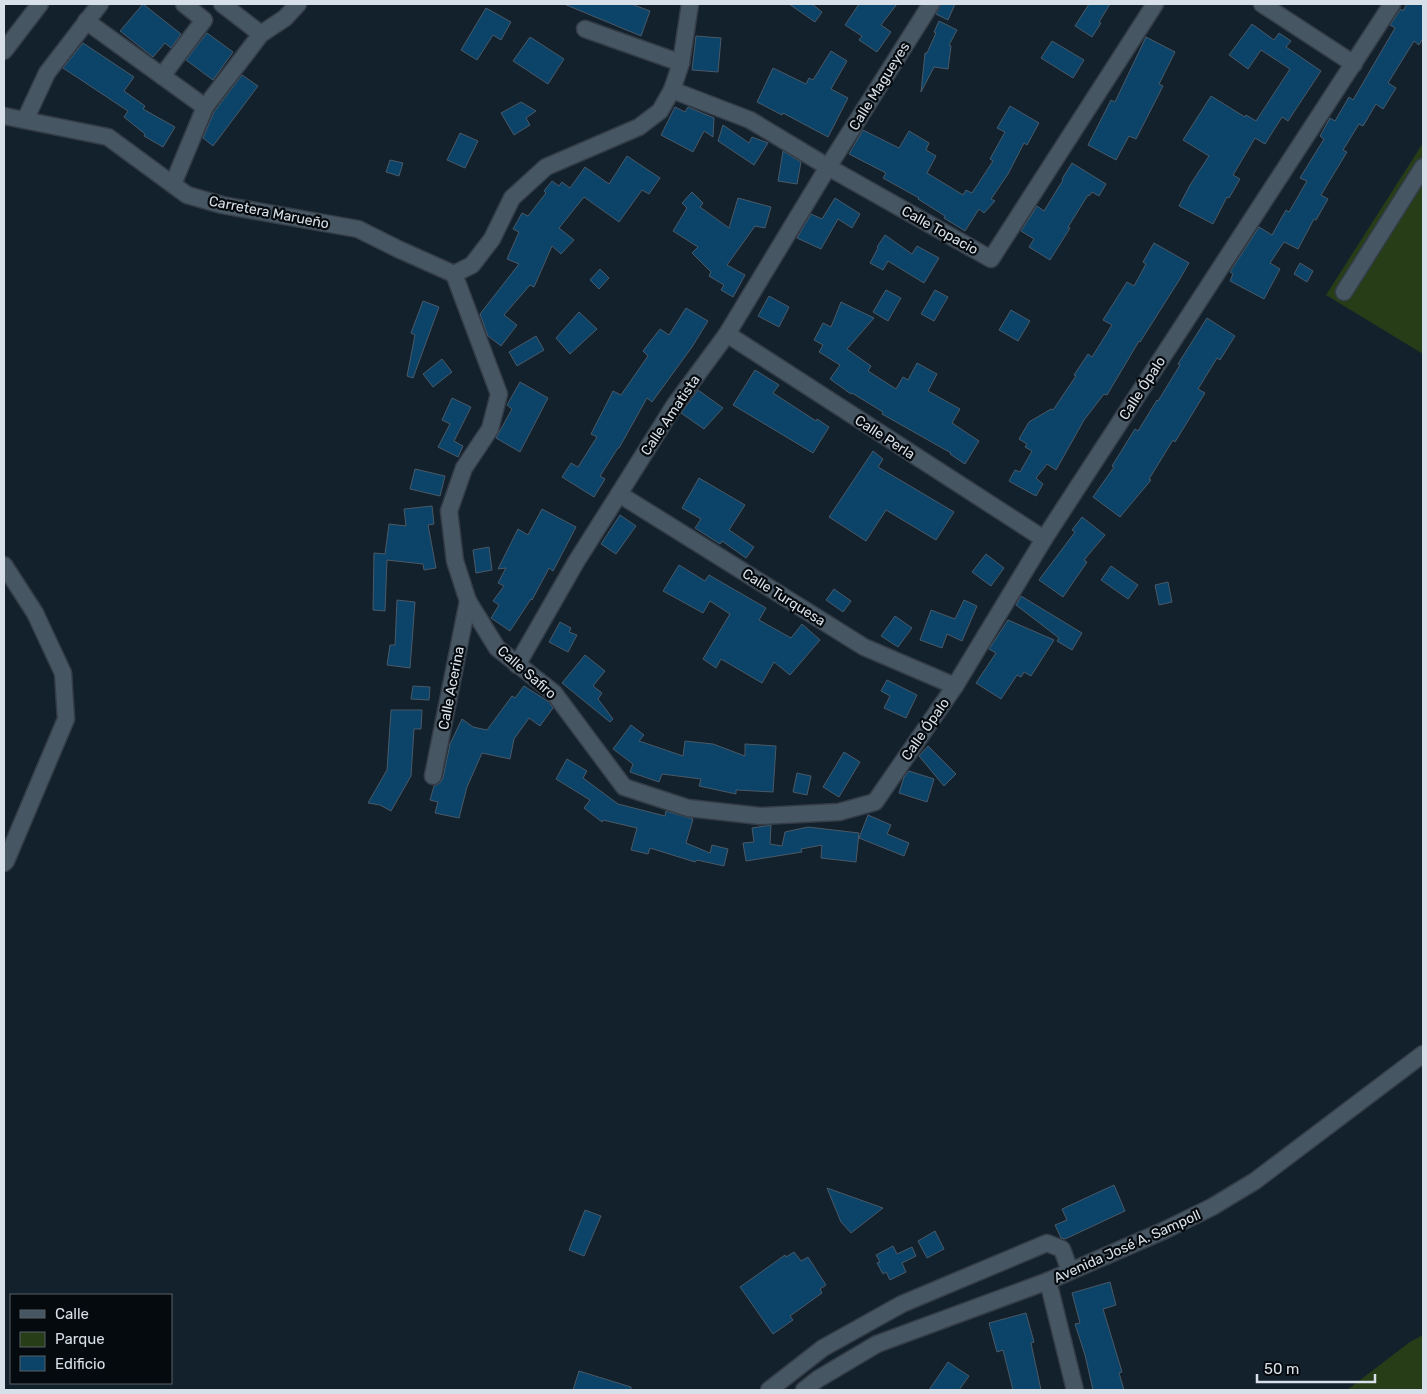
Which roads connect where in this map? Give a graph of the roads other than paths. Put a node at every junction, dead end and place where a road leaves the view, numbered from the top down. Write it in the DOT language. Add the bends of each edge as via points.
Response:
graph roads {
  1 [pos="40,4"];
  2 [pos="100,4"];
  3 [pos="184,4"];
  4 [pos="217,4"];
  5 [pos="222,4"];
  6 [pos="298,4"];
  7 [pos="690,4"];
  8 [pos="931,4"];
  9 [pos="1155,4"];
  10 [pos="1262,4"];
  11 [pos="1392,4"];
  12 [pos="204,20"];
  13 [pos="86,22"];
  14 [pos="584,29"];
  15 [pos="261,34"];
  16 [pos="4,51"];
  17 [pos="681,63"];
  18 [pos="1354,64"];
  19 [pos="162,76"];
  20 [pos="672,90"];
  21 [pos="205,107"];
  22 [pos="4,116"];
  23 [pos="24,120"];
  24 [pos="828,167"];
  25 [pos="1422,172"];
  26 [pos="173,184"];
  27 [pos="454,274"];
  28 [pos="1344,292"];
  29 [pos="726,334"];
  30 [pos="619,494"];
  31 [pos="1044,539"];
  32 [pos="4,565"];
  33 [pos="468,600"];
  34 [pos="517,665"];
  35 [pos="955,686"];
  36 [pos="895,773"];
  37 [pos="433,776"];
  38 [pos="4,863"];
  39 [pos="1423,1054"];
  40 [pos="1070,1271"];
  41 [pos="1048,1281"];
  42 [pos="768,1390"];
  43 [pos="804,1390"];
  44 [pos="1074,1390"];
  1 -- 16 [label="street"];
  2 -- 13 [label="street"];
  3 -- 12 [label="street"];
  4 -- 12 [label="street"];
  5 -- 15 [label="street"];
  6 -- 15 [label="street" via="285,18"];
  7 -- 17 [label="street"];
  8 -- 24 [label="street, Calle Magueyes"];
  9 -- 24 [label="street, Calle Topacio" via="991,259"];
  10 -- 18 [label="street"];
  11 -- 18 [label="street, Calle Ópalo"];
  12 -- 19 [label="street"];
  13 -- 19 [label="street"];
  13 -- 23 [label="street" via="47,72"];
  14 -- 17 [label="street"];
  15 -- 21 [label="street"];
  17 -- 20 [label="street"];
  18 -- 31 [label="street, Calle Ópalo"];
  19 -- 21 [label="street"];
  20 -- 24 [label="street, Calle Topacio" via="750,120"];
  20 -- 27 [label="street" via="660,111 639,127 546,167 512,198 492,239 472,265"];
  21 -- 26 [label="street"];
  22 -- 23 [label="street, Carretera Marueño"];
  23 -- 26 [label="street, Carretera Marueño" via="108,137"];
  24 -- 29 [label="street, Calle Amatista"];
  25 -- 28 [label="street"];
  26 -- 27 [label="street, Carretera Marueño" via="187,195 222,205 358,228"];
  27 -- 33 [label="street, Calle Safiro" via="499,394 490,429 464,468 449,511 455,561"];
  29 -- 30 [label="street, Calle Amatista" via="674,406"];
  29 -- 31 [label="street, Calle Perla"];
  30 -- 34 [label="street, Calle Amatista"];
  30 -- 35 [label="street, Calle Turquesa" via="864,647"];
  31 -- 35 [label="street, Calle Ópalo"];
  32 -- 38 [label="street" via="35,612 63,673 66,719"];
  33 -- 34 [label="street, Calle Safiro" via="498,648"];
  33 -- 37 [label="street, Calle Acerina"];
  34 -- 36 [label="street, Calle Safiro" via="554,693 624,787 688,808 760,816 839,812 875,802"];
  35 -- 36 [label="street, Calle Ópalo"];
  39 -- 40 [label="street, Avenida José A. Sampoll" via="1255,1181 1163,1231"];
  40 -- 41 [label="street, Avenida José A. Sampoll"];
  40 -- 42 [label="street" via="1062,1249 1048,1243 902,1304 823,1348"];
  41 -- 43 [label="street, Avenida José A. Sampoll" via="877,1344"];
  41 -- 44 [label="street"];
}
